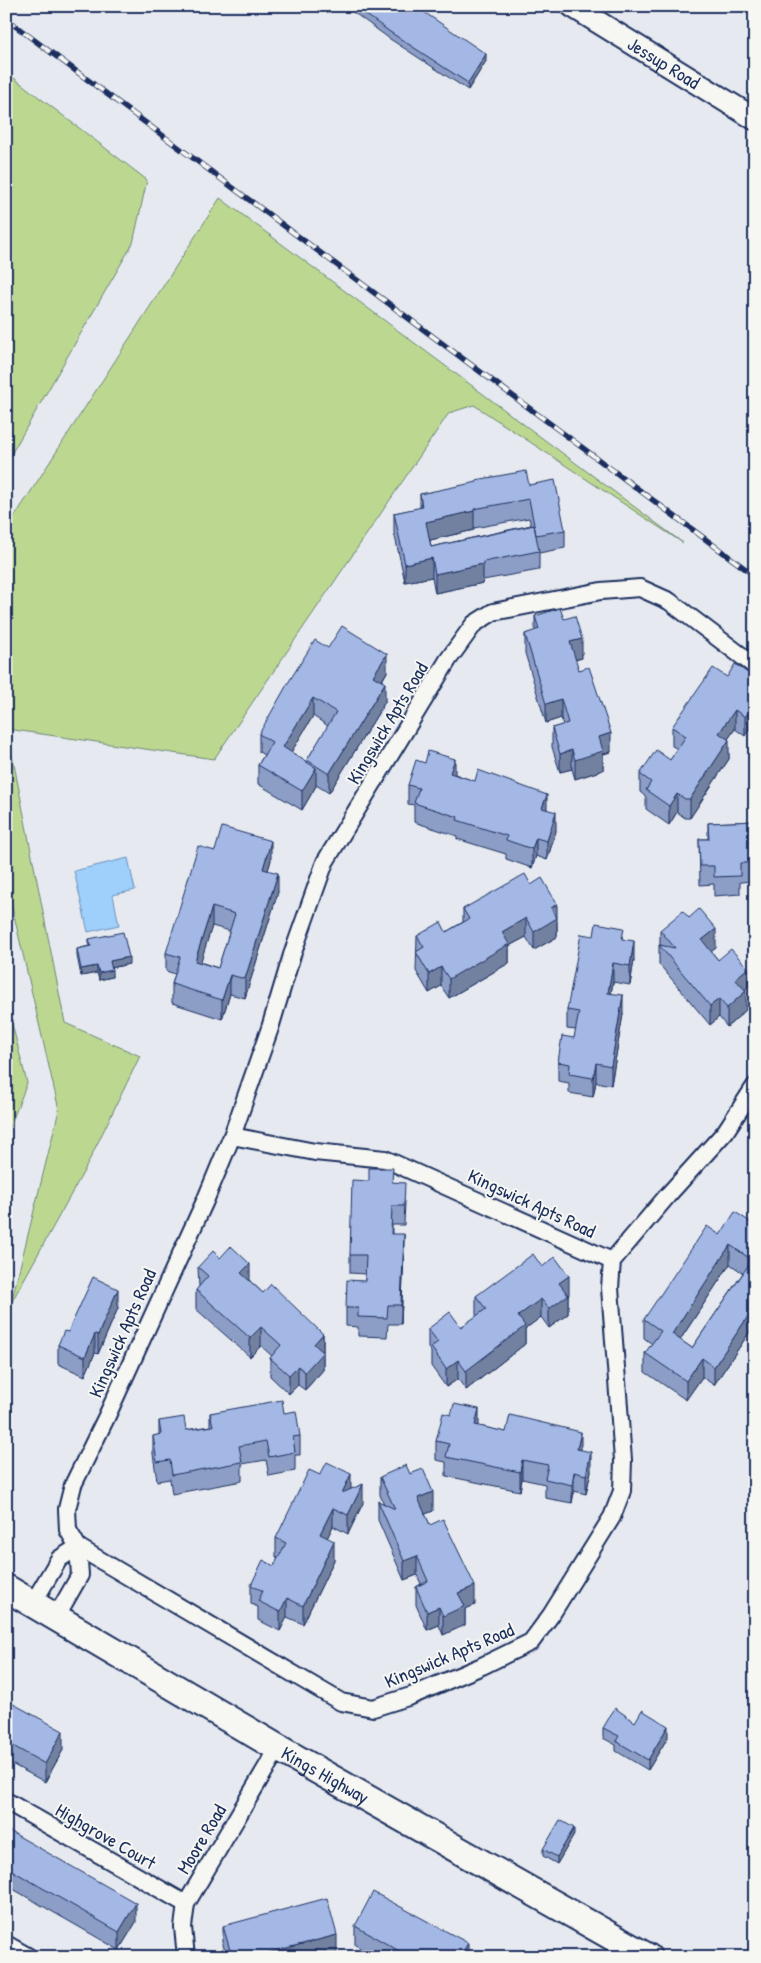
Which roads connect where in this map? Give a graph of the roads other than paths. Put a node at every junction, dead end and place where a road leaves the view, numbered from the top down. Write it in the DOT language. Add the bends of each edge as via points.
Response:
graph roads {
  1 [pos="572,6"];
  2 [pos="755,119"];
  3 [pos="755,666"];
  4 [pos="755,1086"];
  5 [pos="232,1136"];
  6 [pos="612,1261"];
  7 [pos="78,1548"];
  8 [pos="6,1588"];
  9 [pos="33,1603"];
  10 [pos="56,1616"];
  11 [pos="278,1748"];
  12 [pos="6,1802"];
  13 [pos="186,1904"];
  14 [pos="6,1944"];
  15 [pos="29,1957"];
  16 [pos="186,1957"];
  17 [pos="648,1957"];
  1 -- 2 [label="street, Jessup Road"];
  3 -- 5 [label="street, Kingswick Apts Road" via="669,601 640,588 601,591 493,612 474,624 448,660 325,862"];
  4 -- 6 [label="street" via="726,1132"];
  5 -- 6 [label="street, Kingswick Apts Road" via="315,1152 386,1159"];
  5 -- 7 [label="street, Kingswick Apts Road" via="73,1485 67,1509 68,1530"];
  6 -- 7 [label="street, Kingswick Apts Road" via="611,1296 623,1460 622,1490 612,1517 594,1548 531,1642 411,1696 373,1708 365,1707 341,1702"];
  7 -- 9 [label="street" via="59,1559"];
  7 -- 10 [label="street, Kingswick Apts Road" via="80,1575"];
  8 -- 9 [label="main road, Kings Highway"];
  9 -- 10 [label="main road, Kings Highway"];
  10 -- 11 [label="main road, Kings Highway"];
  11 -- 13 [label="street, Moore Road"];
  11 -- 17 [label="main road, Kings Highway"];
  12 -- 13 [label="street, Highgrove Court"];
  13 -- 16 [label="street, Moore Road" via="183,1928"];
  14 -- 15 [label="street"];
}
